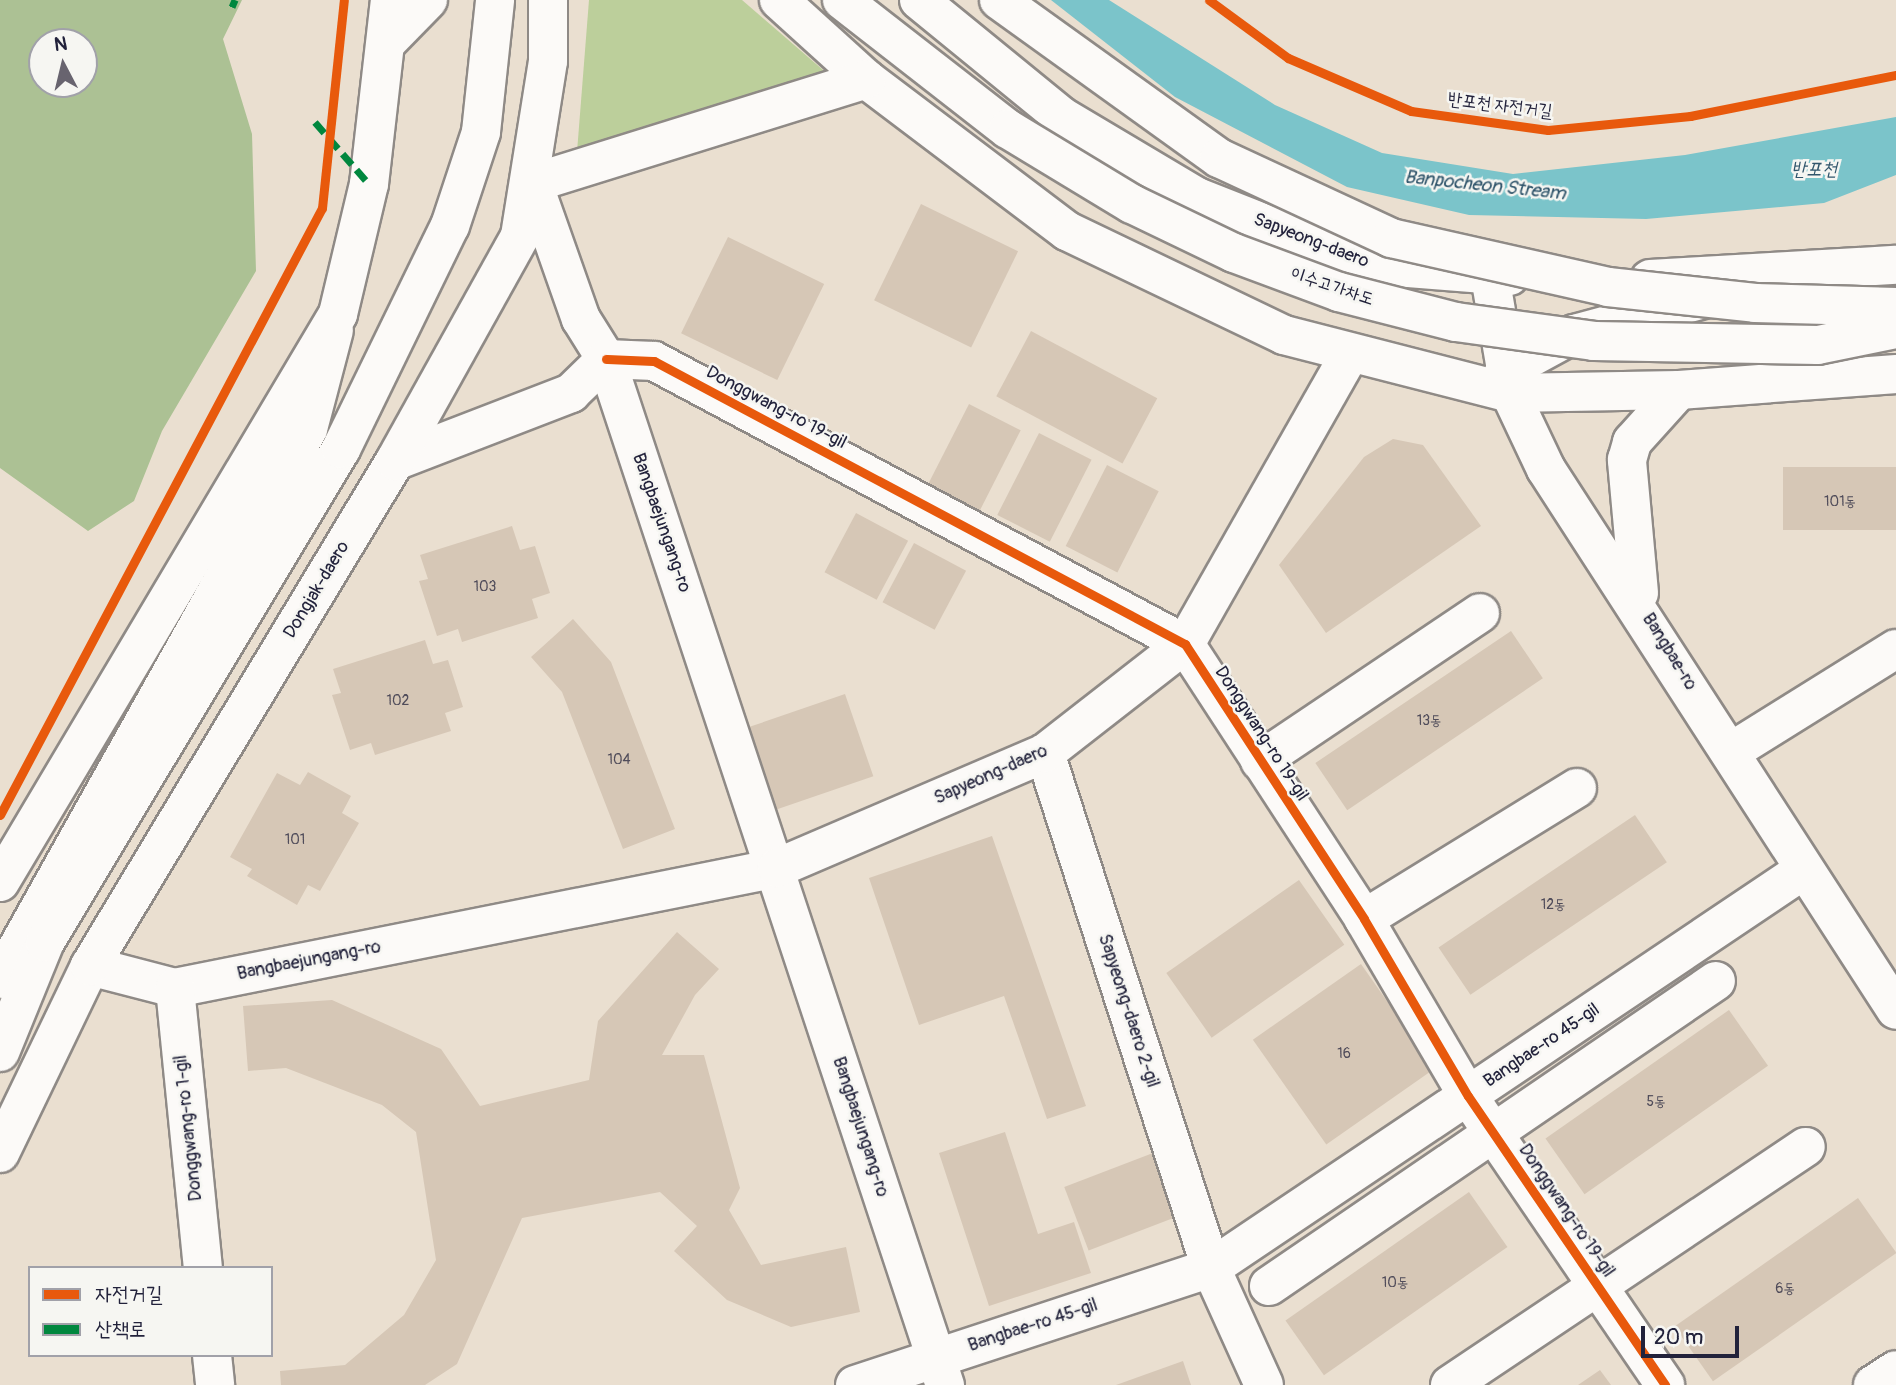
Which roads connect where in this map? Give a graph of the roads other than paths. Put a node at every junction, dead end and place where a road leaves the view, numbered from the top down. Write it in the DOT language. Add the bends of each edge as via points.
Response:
graph roads {
  1 [pos="390,0"];
  2 [pos="428,0"];
  3 [pos="495,0"];
  4 [pos="779,0"];
  5 [pos="842,0"];
  6 [pos="919,0"];
  7 [pos="999,0"];
  8 [pos="542,7"];
  9 [pos="386,43"];
  10 [pos="866,79"];
  11 [pos="533,183"];
  12 [pos="1896,265"];
  13 [pos="1808,272"];
  14 [pos="1490,276"];
  15 [pos="1739,289"];
  16 [pos="1896,307"];
  17 [pos="338,314"];
  18 [pos="1896,329"];
  19 [pos="1350,354"];
  20 [pos="606,359"];
  21 [pos="1896,374"];
  22 [pos="1507,383"];
  23 [pos="1760,386"];
  24 [pos="1679,390"];
  25 [pos="395,461"];
  26 [pos="1642,609"];
  27 [pos="1480,612"];
  28 [pos="1185,645"];
  29 [pos="1893,657"];
  30 [pos="1732,751"];
  31 [pos="1045,754"];
  32 [pos="1260,761"];
  33 [pos="1577,788"];
  34 [pos="777,868"];
  35 [pos="1802,871"];
  36 [pos="0,883"];
  37 [pos="1364,919"];
  38 [pos="90,966"];
  39 [pos="0,979"];
  40 [pos="1716,981"];
  41 [pos="175,988"];
  42 [pos="1896,1010"];
  43 [pos="0,1052"];
  44 [pos="1468,1096"];
  45 [pos="1493,1132"];
  46 [pos="1806,1147"];
  47 [pos="0,1153"];
  48 [pos="203,1266"];
  49 [pos="1211,1268"];
  50 [pos="1269,1286"];
  51 [pos="1598,1286"];
  52 [pos="212,1357"];
  53 [pos="1896,1370"];
  54 [pos="940,1372"];
  55 [pos="215,1385"];
  56 [pos="855,1385"];
  57 [pos="1264,1385"];
  58 [pos="1451,1385"];
  59 [pos="1665,1385"];
  60 [pos="1873,1385"];
  1 -- 9 [label="main road"];
  2 -- 9 [label="main road"];
  3 -- 43 [label="main road" via="481,132 450,226 341,449 45,942"];
  4 -- 10 [label="main road"];
  5 -- 18 [label="main road, 이수고가차도, bridge" via="1008,129 1132,204 1234,253 1339,292 1456,322 1594,341 1818,345"];
  6 -- 14 [label="main road, Sapyeong-daero" via="1061,116 1197,197 1370,265"];
  7 -- 16 [label="main road, bridge" via="1219,158 1391,238 1608,288 1755,303"];
  8 -- 11 [label="main road, Dongjak-daero"];
  9 -- 17 [label="main road" via="369,184"];
  10 -- 11 [label="main road"];
  10 -- 19 [label="main road" via="1067,232 1284,335"];
  11 -- 20 [label="main road, Bangbaejungang-ro" via="581,319"];
  11 -- 25 [label="main road, Dongjak-daero" via="520,236 493,293"];
  12 -- 13 [label="main road, Sapyeong-daero"];
  13 -- 14 [label="main road, Sapyeong-daero" via="1656,280"];
  13 -- 15 [label="main road"];
  14 -- 22 [label="main road, Bangbae-ro"];
  15 -- 22 [label="main road" via="1574,334"];
  15 -- 23 [label="main road" via="1710,305 1693,325 1692,343 1699,365"];
  17 -- 36 [label="main road"];
  17 -- 39 [label="main road" via="308,429"];
  19 -- 22 [label="main road"];
  19 -- 28 [label="main road, Sapyeong-daero"];
  20 -- 25 [label="main road" via="571,393"];
  20 -- 28 [label="main road, Donggwang-ro 19-gil" via="654,361"];
  20 -- 34 [label="main road, Bangbaejungang-ro"];
  21 -- 23 [label="main road"];
  22 -- 24 [label="main road"];
  22 -- 26 [label="main road, Bangbae-ro" via="1546,468"];
  23 -- 24 [label="main road"];
  24 -- 26 [label="main road" via="1632,442 1627,460 1630,551"];
  25 -- 38 [label="main road, Dongjak-daero"];
  26 -- 30 [label="main road, Bangbae-ro"];
  27 -- 32 [label="main road"];
  28 -- 31 [label="main road, Sapyeong-daero"];
  28 -- 32 [label="main road, Donggwang-ro 19-gil"];
  29 -- 30 [label="main road"];
  30 -- 35 [label="main road, Bangbae-ro"];
  31 -- 34 [label="main road, Sapyeong-daero"];
  31 -- 49 [label="main road, Sapyeong-daero 2-gil"];
  32 -- 37 [label="main road, Donggwang-ro 19-gil"];
  33 -- 37 [label="main road"];
  34 -- 41 [label="main road, Bangbaejungang-ro"];
  34 -- 54 [label="main road, Bangbaejungang-ro"];
  35 -- 42 [label="main road, Bangbae-ro"];
  35 -- 44 [label="main road, Bangbae-ro 45-gil"];
  37 -- 44 [label="main road, Donggwang-ro 19-gil"];
  38 -- 41 [label="main road, Bangbaejungang-ro"];
  38 -- 47 [label="main road, Dongjak-daero"];
  40 -- 45 [label="main road"];
  41 -- 48 [label="main road, Donggwang-ro 1-gil"];
  44 -- 45 [label="main road, Donggwang-ro 19-gil"];
  44 -- 49 [label="main road, Bangbae-ro 45-gil"];
  45 -- 50 [label="main road"];
  45 -- 51 [label="main road, Donggwang-ro 19-gil"];
  46 -- 51 [label="main road"];
  49 -- 54 [label="main road, Bangbae-ro 45-gil"];
  49 -- 57 [label="main road"];
  51 -- 58 [label="main road"];
  51 -- 59 [label="main road, Donggwang-ro 19-gil"];
  52 -- 55 [label="main road"];
  53 -- 60 [label="main road"];
  54 -- 56 [label="main road, Bangbae-ro 45-gil"];
}
